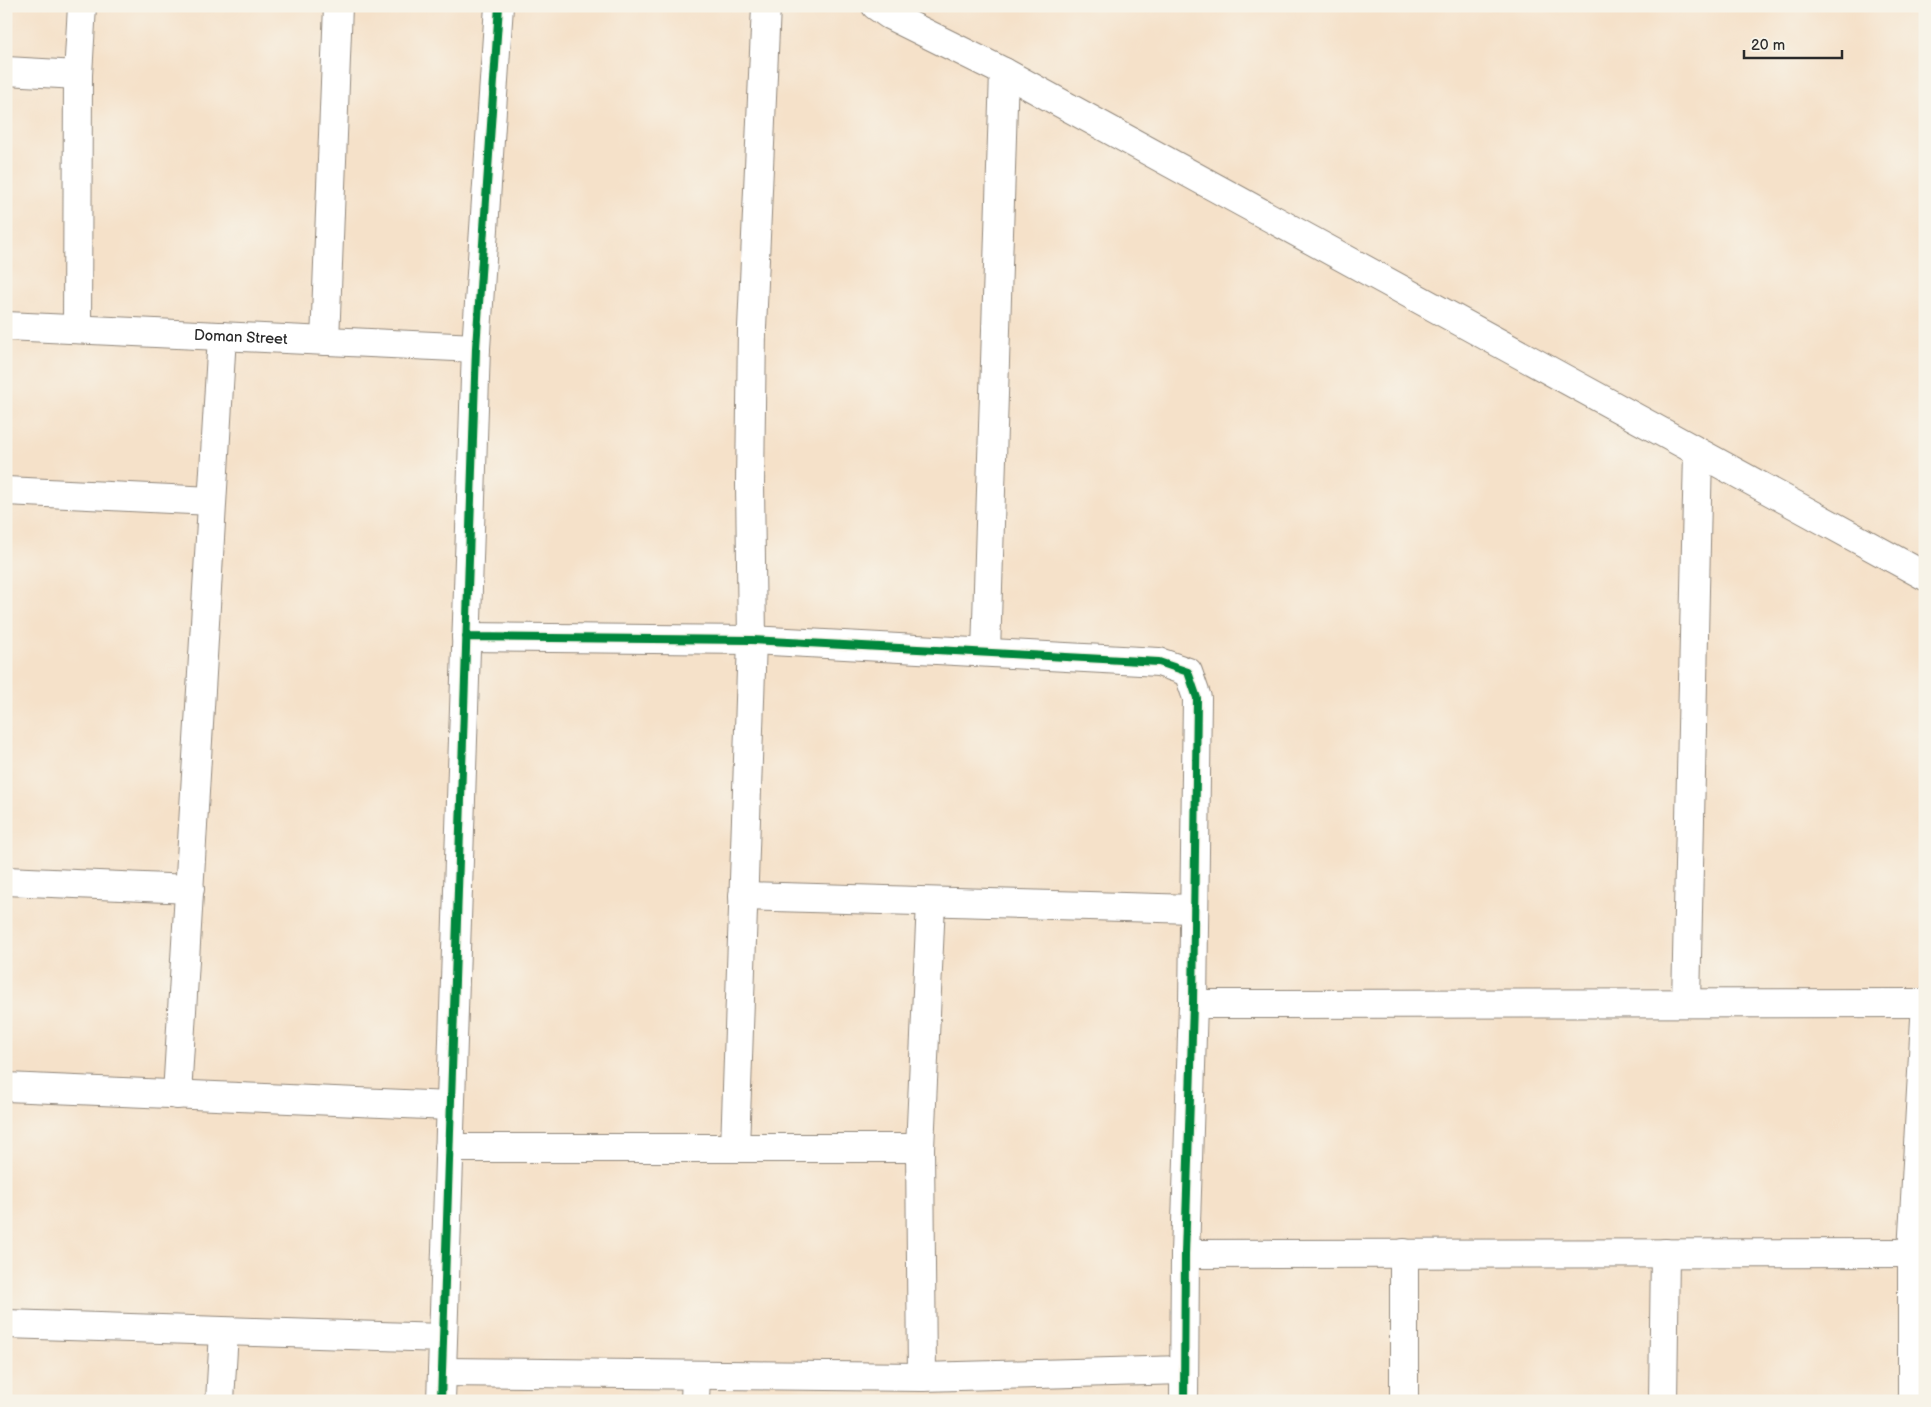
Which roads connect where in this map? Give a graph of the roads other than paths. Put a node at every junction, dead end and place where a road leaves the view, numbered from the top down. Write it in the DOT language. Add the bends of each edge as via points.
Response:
graph roads {
  1 [pos="82,6"];
  2 [pos="338,6"];
  3 [pos="499,6"];
  4 [pos="766,6"];
  5 [pos="889,9"];
  6 [pos="6,71"];
  7 [pos="1004,72"];
  8 [pos="78,75"];
  9 [pos="6,326"];
  10 [pos="77,329"];
  11 [pos="222,336"];
  12 [pos="325,341"];
  13 [pos="476,348"];
  14 [pos="1698,452"];
  15 [pos="6,491"];
  16 [pos="212,501"];
  17 [pos="1925,576"];
  18 [pos="466,637"];
  19 [pos="752,640"];
  20 [pos="986,652"];
  21 [pos="6,881"];
  22 [pos="190,889"];
  23 [pos="743,896"];
  24 [pos="931,902"];
  25 [pos="1194,909"];
  26 [pos="1686,1003"];
  27 [pos="1925,1003"];
  28 [pos="1193,1004"];
  29 [pos="1925,1018"];
  30 [pos="6,1087"];
  31 [pos="177,1095"];
  32 [pos="450,1106"];
  33 [pos="449,1148"];
  34 [pos="735,1148"];
  35 [pos="920,1148"];
  36 [pos="1665,1252"];
  37 [pos="1404,1253"];
  38 [pos="1918,1253"];
  39 [pos="1185,1254"];
  40 [pos="6,1324"];
  41 [pos="224,1332"];
  42 [pos="442,1338"];
  43 [pos="1184,1370"];
  44 [pos="442,1372"];
  45 [pos="922,1377"];
  46 [pos="695,1388"];
  47 [pos="220,1401"];
  48 [pos="441,1401"];
  49 [pos="1184,1401"];
  50 [pos="1404,1401"];
  51 [pos="1663,1401"];
  52 [pos="1912,1401"];
  1 -- 8 [label="street"];
  2 -- 12 [label="street"];
  3 -- 13 [label="street"];
  4 -- 19 [label="street" via="752,328"];
  5 -- 7 [label="street"];
  6 -- 8 [label="street"];
  7 -- 14 [label="street"];
  7 -- 20 [label="street"];
  8 -- 10 [label="street"];
  9 -- 10 [label="street, Doman Street"];
  10 -- 11 [label="street, Doman Street"];
  11 -- 12 [label="street, Doman Street"];
  11 -- 16 [label="street"];
  12 -- 13 [label="street, Doman Street"];
  13 -- 18 [label="street"];
  14 -- 17 [label="street"];
  14 -- 26 [label="street"];
  15 -- 16 [label="street"];
  16 -- 22 [label="street"];
  18 -- 19 [label="street"];
  18 -- 32 [label="street"];
  19 -- 20 [label="street"];
  19 -- 23 [label="street"];
  20 -- 25 [label="street" via="1159,662 1188,672 1196,698"];
  21 -- 22 [label="street"];
  22 -- 31 [label="street"];
  23 -- 24 [label="street"];
  23 -- 34 [label="street"];
  24 -- 25 [label="street"];
  24 -- 35 [label="street"];
  25 -- 28 [label="street"];
  26 -- 27 [label="street"];
  26 -- 28 [label="street"];
  28 -- 39 [label="street"];
  29 -- 38 [label="street"];
  30 -- 31 [label="street"];
  31 -- 32 [label="street"];
  32 -- 33 [label="street"];
  33 -- 34 [label="street"];
  33 -- 42 [label="street"];
  34 -- 35 [label="street"];
  35 -- 45 [label="street"];
  36 -- 37 [label="street"];
  36 -- 38 [label="street"];
  36 -- 51 [label="street"];
  37 -- 39 [label="street"];
  37 -- 50 [label="street"];
  38 -- 52 [label="street"];
  39 -- 43 [label="street"];
  40 -- 41 [label="street"];
  41 -- 42 [label="street"];
  41 -- 47 [label="street"];
  42 -- 44 [label="street"];
  43 -- 45 [label="street"];
  43 -- 49 [label="street"];
  44 -- 46 [label="street"];
  44 -- 48 [label="street"];
  45 -- 46 [label="street"];
}
